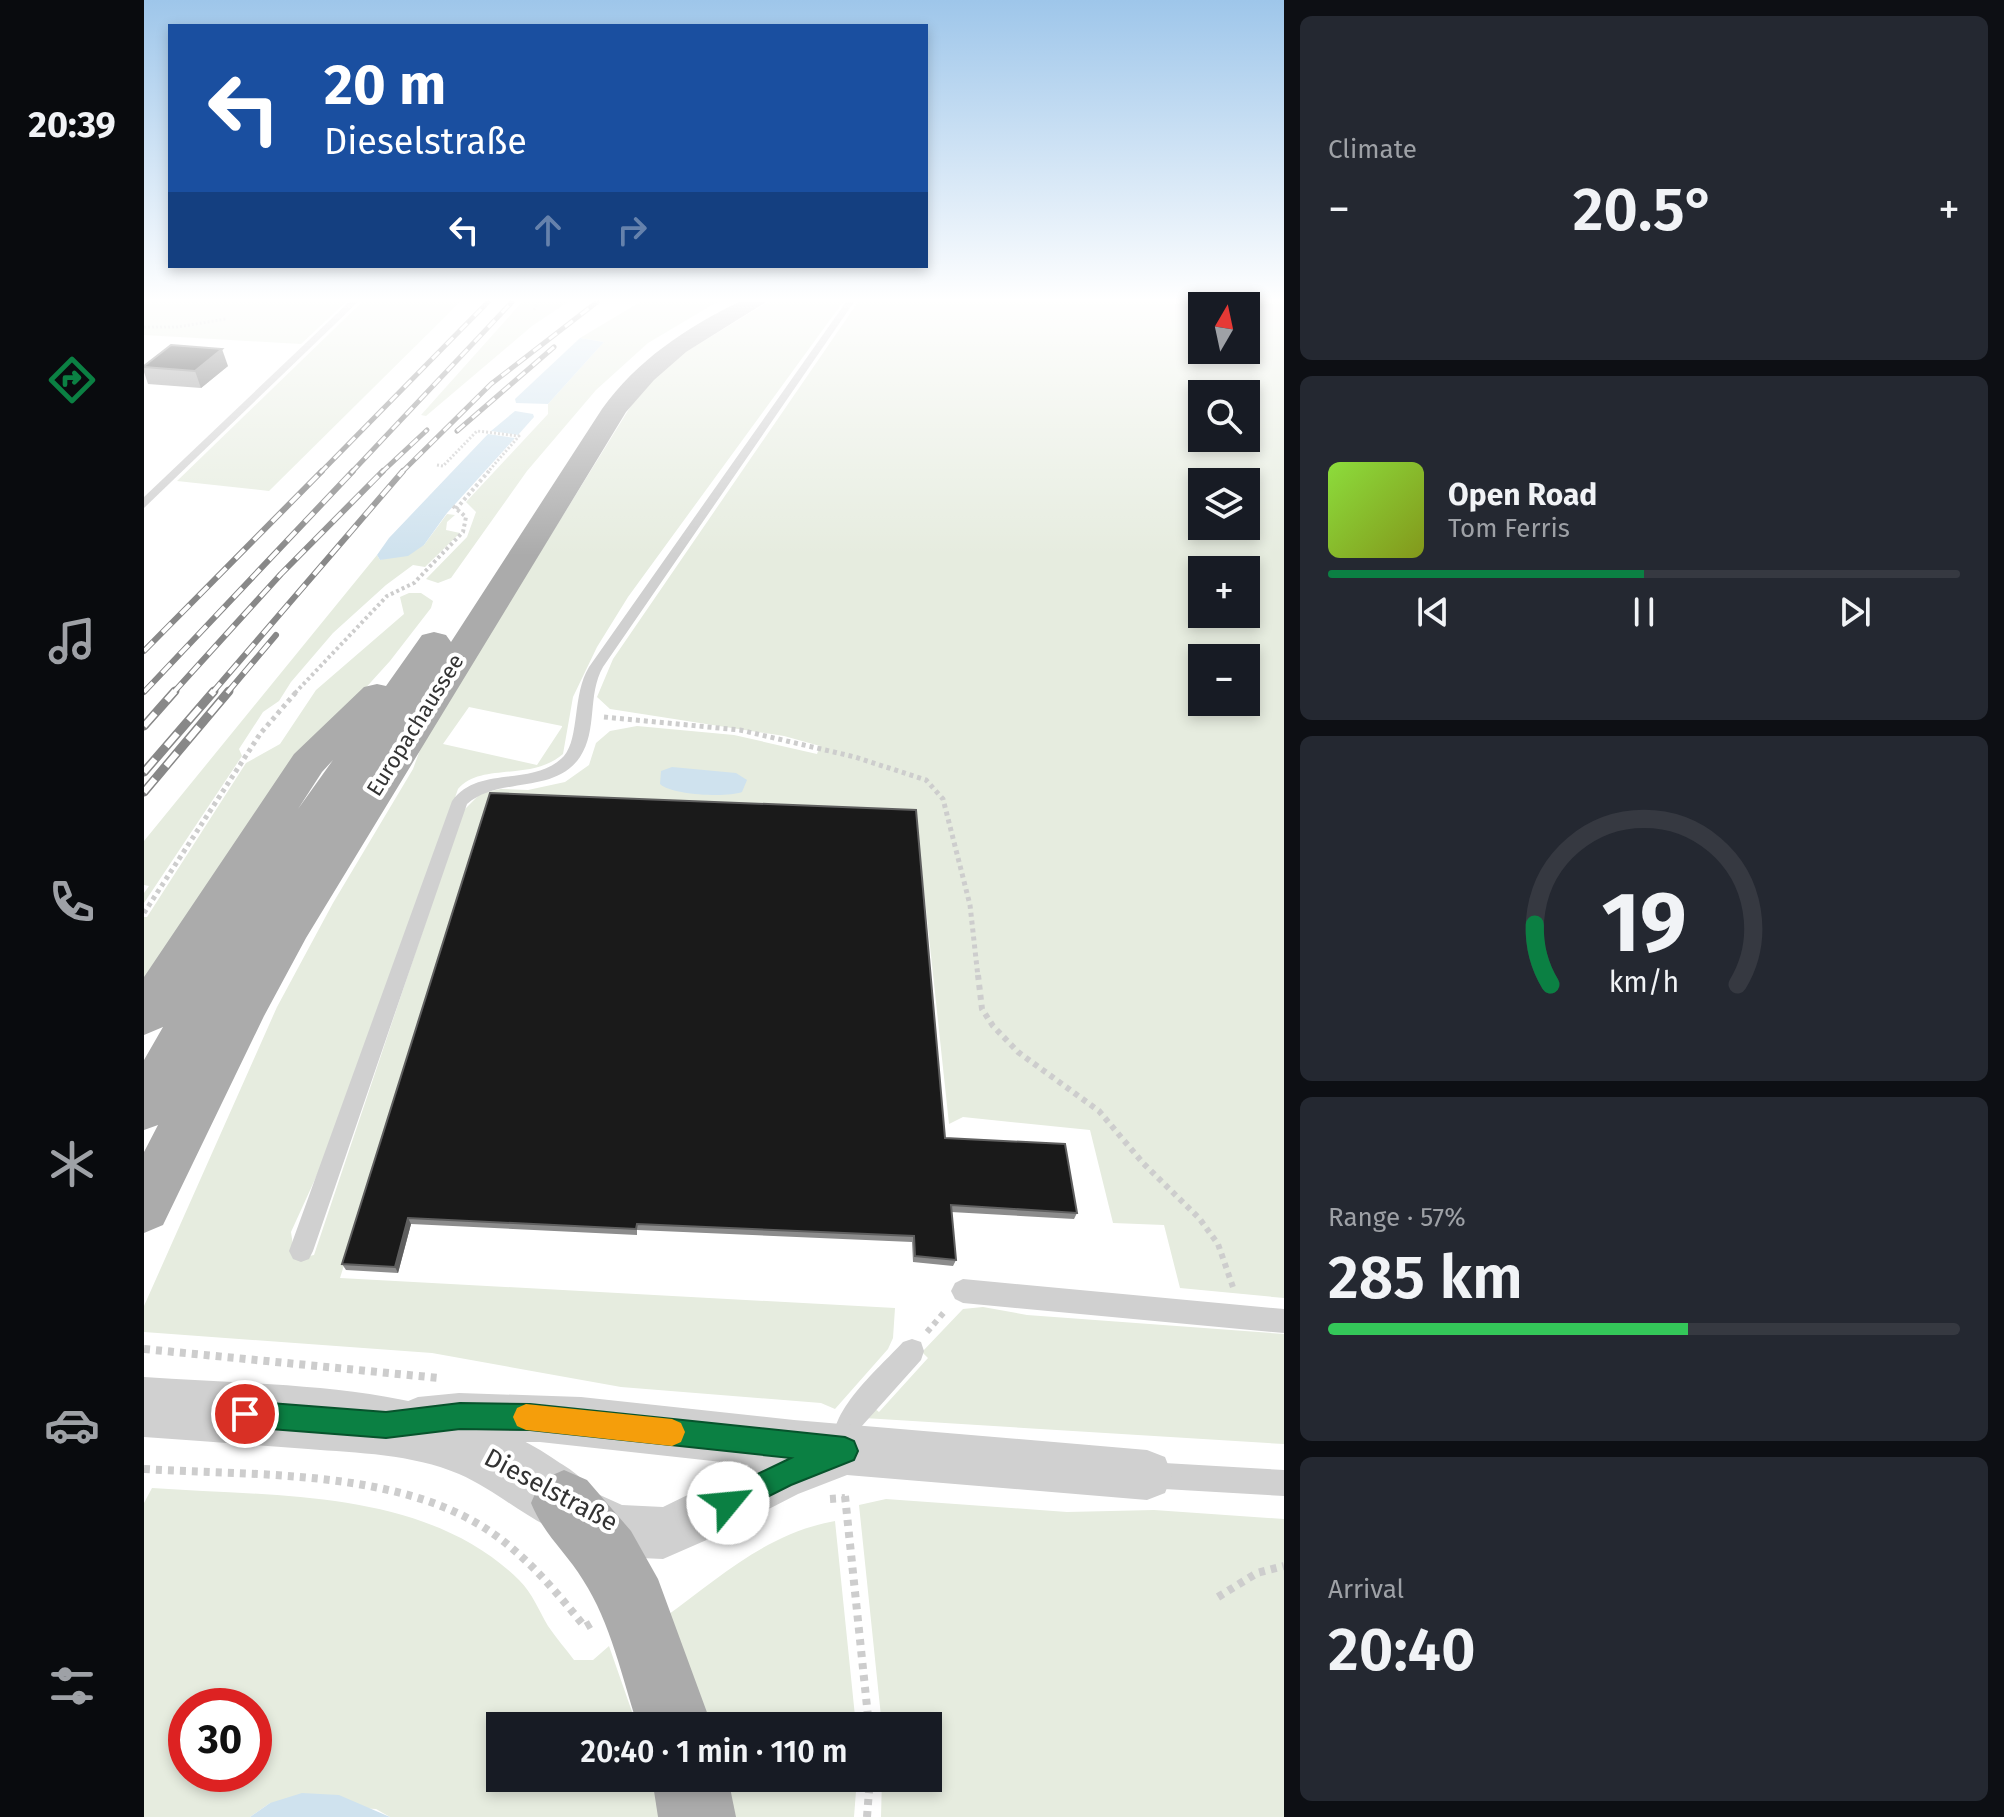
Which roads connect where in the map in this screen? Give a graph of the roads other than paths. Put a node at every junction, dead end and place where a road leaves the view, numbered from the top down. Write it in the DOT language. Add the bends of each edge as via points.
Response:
graph roads {
  1 [pos="266,387"];
  2 [pos="607,387"];
  3 [pos="633,387"];
  4 [pos="791,387"];
  5 [pos="144,504"];
  6 [pos="465,593"];
  7 [pos="144,1016"];
  8 [pos="144,1108"];
  9 [pos="144,1207"];
  10 [pos="301,1251"];
  11 [pos="963,1291"];
  12 [pos="1284,1321"];
  13 [pos="912,1351"];
  14 [pos="166,1408"];
  15 [pos="386,1425"];
  16 [pos="845,1451"];
  17 [pos="1147,1475"];
  18 [pos="1284,1483"];
  19 [pos="564,1503"];
  20 [pos="670,1712"];
  21 [pos="693,1792"];
  22 [pos="697,1817"];
  1 -- 5 [label="lane"];
  2 -- 6 [label="main road"];
  3 -- 9 [label="main road, Europachaussee" via="289,928"];
  4 -- 10 [label="lane" via="611,643 585,689 580,741 568,761 545,776 484,784 460,801"];
  7 -- 8 [label="main road, Europachaussee" via="308,763 440,632 226,956"];
  11 -- 12 [label="lane"];
  13 -- 16 [label="lane" via="849,1421"];
  14 -- 15 [label="street, Dieselstraße"];
  15 -- 16 [label="street, Dieselstraße" via="460,1416 530,1417"];
  15 -- 19 [label="street, Dieselstraße" via="468,1446"];
  16 -- 17 [label="street, Dieselstraße"];
  16 -- 19 [label="street, Dieselstraße" via="784,1474 663,1533 618,1531"];
  17 -- 18 [label="lane, Dieselstraße"];
  19 -- 20 [label="main road" via="607,1555 633,1604"];
  21 -- 22 [label="main road"];
}
